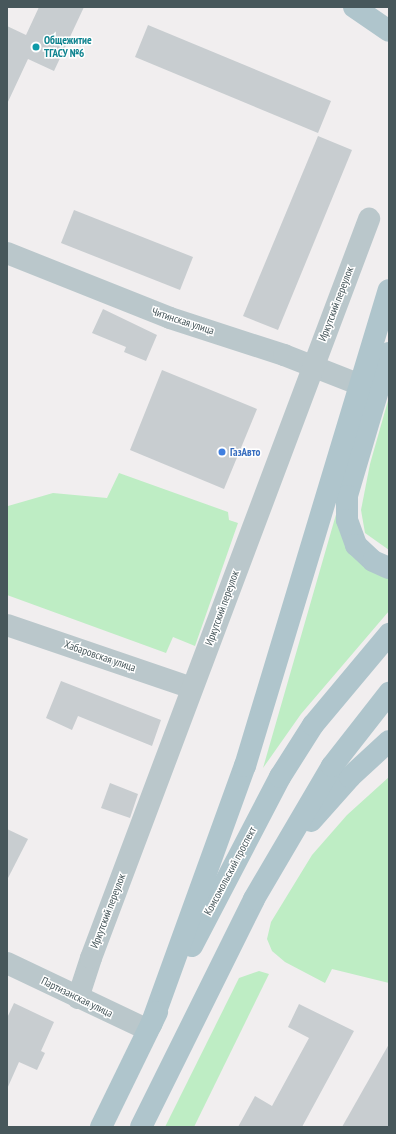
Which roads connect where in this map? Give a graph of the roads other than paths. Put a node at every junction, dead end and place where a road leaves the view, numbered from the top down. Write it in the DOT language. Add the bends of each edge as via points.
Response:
graph roads {
  1 [pos="354,7"];
  2 [pos="389,31"];
  3 [pos="369,219"];
  4 [pos="7,253"];
  5 [pos="389,290"];
  6 [pos="389,353"];
  7 [pos="312,365"];
  8 [pos="368,388"];
  9 [pos="389,568"];
  10 [pos="7,625"];
  11 [pos="389,634"];
  12 [pos="192,688"];
  13 [pos="389,693"];
  14 [pos="389,742"];
  15 [pos="254,899"];
  16 [pos="7,963"];
  17 [pos="78,998"];
  18 [pos="149,1027"];
  19 [pos="101,1127"];
  20 [pos="141,1127"];
  1 -- 2 [label="main road"];
  3 -- 7 [label="street, Иркутский переулок"];
  4 -- 7 [label="street, Читинская улица" via="170,318"];
  5 -- 8 [label="main road"];
  6 -- 8 [label="main road"];
  7 -- 8 [label="street, Читинская улица"];
  7 -- 12 [label="street, Иркутский переулок"];
  8 -- 9 [label="main road" via="347,496 347,520 356,544 373,561"];
  8 -- 18 [label="main road" via="245,766"];
  10 -- 12 [label="street, Хабаровская улица"];
  11 -- 18 [label="main road, Комсомольский проспект" via="313,725 280,777"];
  12 -- 17 [label="street, Иркутский переулок"];
  13 -- 15 [label="main road" via="332,766"];
  14 -- 15 [label="main road" via="350,777 298,836"];
  15 -- 20 [label="main road"];
  16 -- 17 [label="street, Партизанская улица"];
  17 -- 18 [label="street, Партизанская улица"];
  18 -- 19 [label="main road, Комсомольский проспект"];
}
